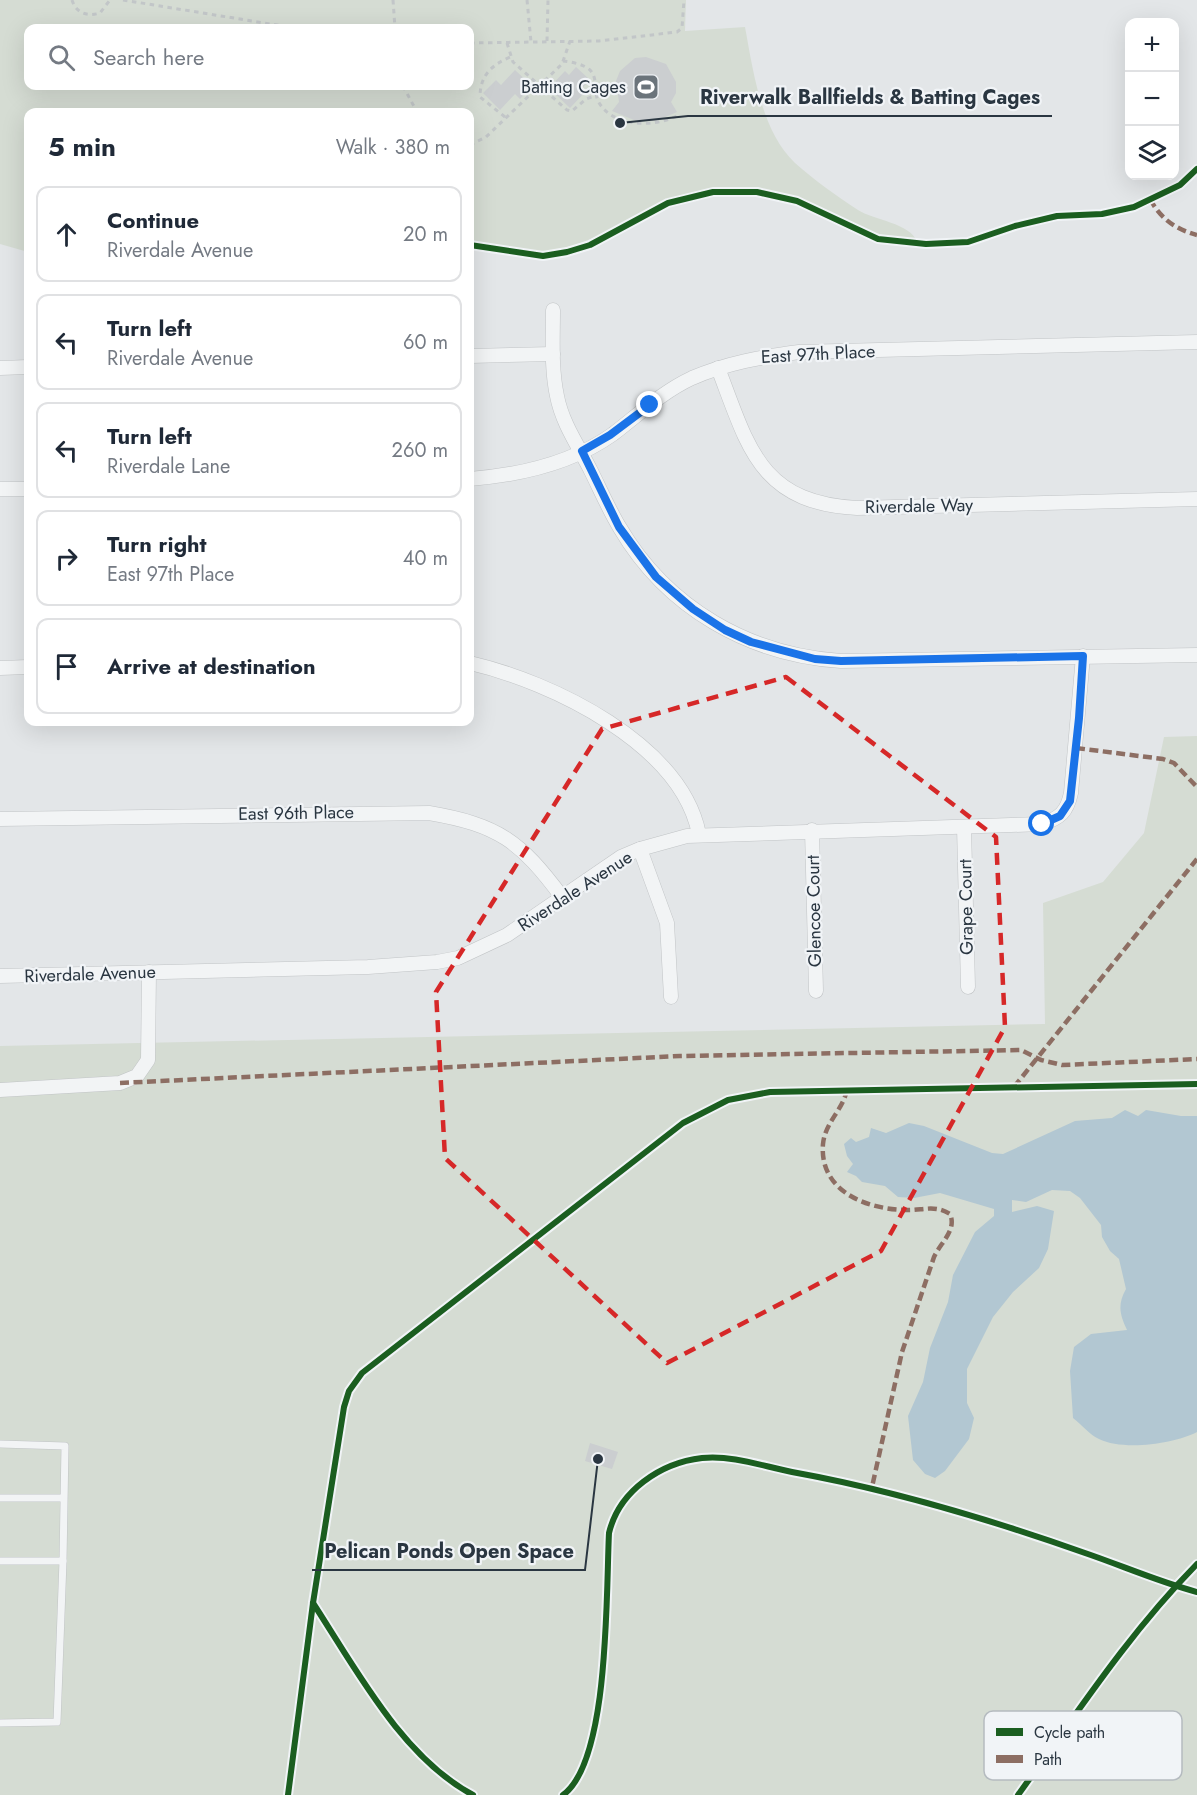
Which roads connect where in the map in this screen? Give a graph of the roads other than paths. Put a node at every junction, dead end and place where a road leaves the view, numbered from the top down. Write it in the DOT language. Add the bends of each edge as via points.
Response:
graph roads {
  1 [pos="553,310"];
  2 [pos="1197,342"];
  3 [pos="554,354"];
  4 [pos="474,356"];
  5 [pos="24,367"];
  6 [pos="0,368"];
  7 [pos="718,368"];
  8 [pos="582,451"];
  9 [pos="474,478"];
  10 [pos="0,489"];
  11 [pos="24,489"];
  12 [pos="1197,499"];
  13 [pos="1197,654"];
  14 [pos="1083,656"];
  15 [pos="474,664"];
  16 [pos="24,667"];
  17 [pos="0,668"];
  18 [pos="0,819"];
  19 [pos="964,826"];
  20 [pos="812,830"];
  21 [pos="699,834"];
  22 [pos="640,849"];
  23 [pos="562,897"];
  24 [pos="149,972"];
  25 [pos="0,976"];
  26 [pos="968,987"];
  27 [pos="816,991"];
  28 [pos="671,997"];
  29 [pos="0,1090"];
  30 [pos="0,1444"];
  31 [pos="0,1498"];
  32 [pos="63,1498"];
  33 [pos="0,1561"];
  34 [pos="63,1561"];
  35 [pos="0,1723"];
  1 -- 3 [label="street"];
  2 -- 7 [label="street, East 97th Place" via="799,352"];
  3 -- 4 [label="street"];
  3 -- 8 [label="street" via="560,407"];
  5 -- 6 [label="street"];
  7 -- 8 [label="street, East 97th Place" via="677,386"];
  7 -- 12 [label="street, Riverdale Way" via="746,441 759,463 784,487 825,505 857,508"];
  8 -- 9 [label="street, East 97th Place" via="537,469"];
  8 -- 14 [label="street" via="619,527 656,577 693,609 751,642 815,659 841,661"];
  10 -- 11 [label="street"];
  13 -- 14 [label="street"];
  14 -- 19 [label="street, Riverdale Avenue" via="1071,793 1065,812 1042,824"];
  15 -- 21 [label="street" via="533,681 574,700 631,739 689,800"];
  16 -- 17 [label="street"];
  18 -- 23 [label="street, East 96th Place" via="429,813 473,823 503,836 530,856"];
  19 -- 20 [label="street, Riverdale Avenue"];
  19 -- 26 [label="street, Grape Court"];
  20 -- 21 [label="street, Riverdale Avenue"];
  20 -- 27 [label="street, Glencoe Court"];
  21 -- 22 [label="street, Riverdale Avenue"];
  22 -- 23 [label="street, Riverdale Avenue" via="609,864"];
  22 -- 28 [label="street" via="667,923"];
  23 -- 24 [label="street, Riverdale Avenue" via="507,936 458,958 436,962"];
  24 -- 25 [label="street, Riverdale Avenue"];
  24 -- 29 [label="street" via="148,1060 137,1077 120,1083"];
  30 -- 32 [label="lane" via="65,1446"];
  31 -- 32 [label="lane"];
  32 -- 34 [label="lane"];
  33 -- 34 [label="lane"];
  34 -- 35 [label="lane" via="57,1722"];
}
